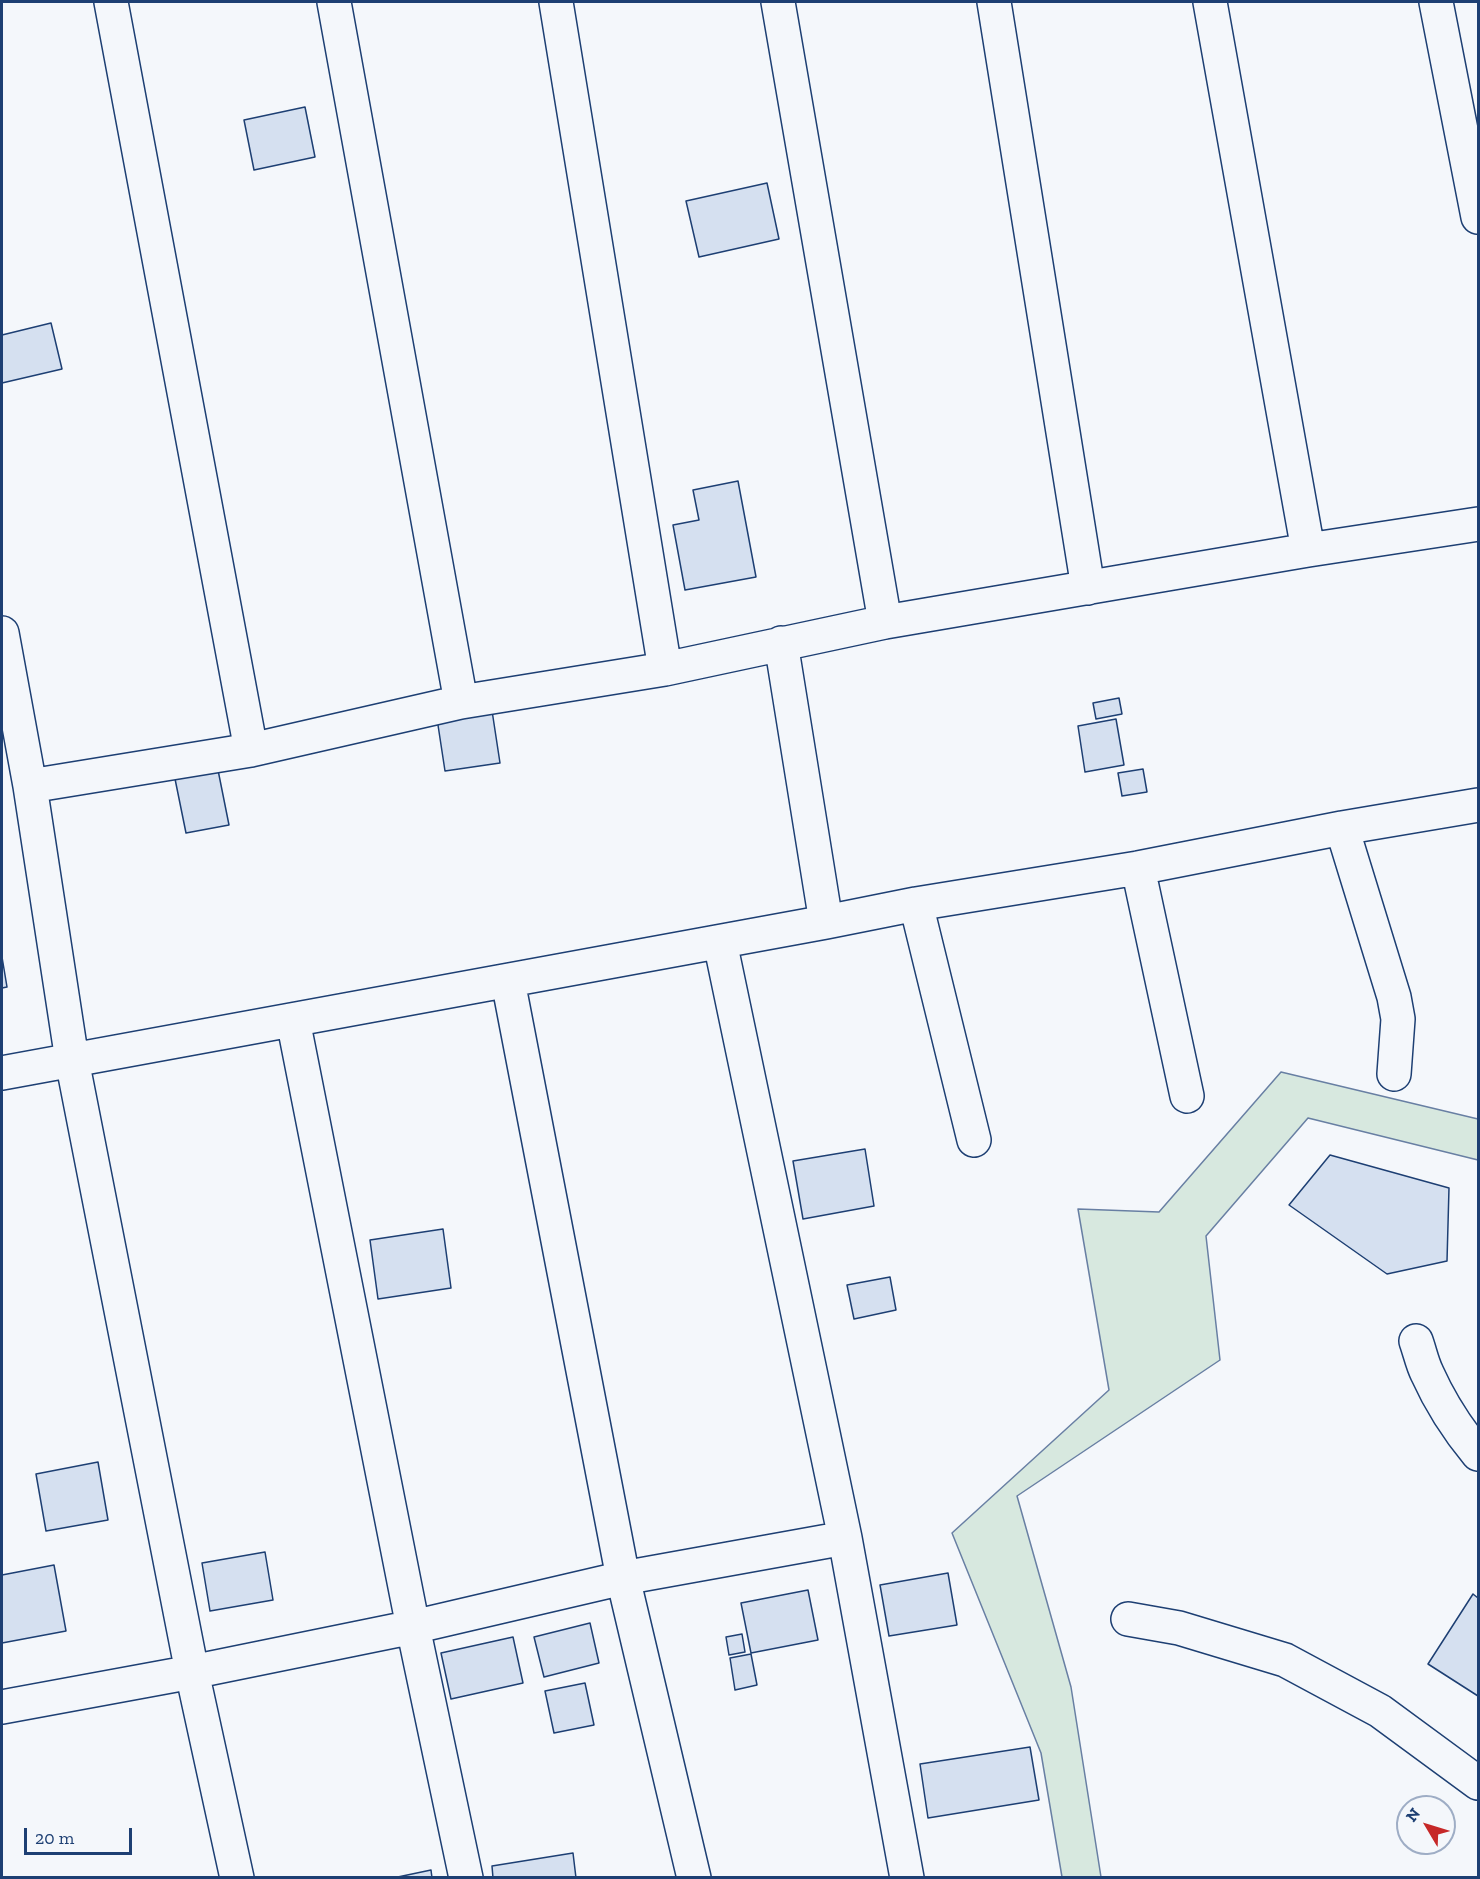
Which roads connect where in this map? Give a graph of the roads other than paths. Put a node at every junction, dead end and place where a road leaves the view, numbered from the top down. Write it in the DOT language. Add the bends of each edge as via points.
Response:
graph roads {
  1 [pos="111,2"];
  2 [pos="334,2"];
  3 [pos="556,2"];
  4 [pos="778,2"];
  5 [pos="994,2"];
  6 [pos="1210,2"];
  7 [pos="1436,2"];
  8 [pos="1479,217"];
  9 [pos="1479,524"];
  10 [pos="1308,550"];
  11 [pos="1088,588"];
  12 [pos="885,622"];
  13 [pos="2,633"];
  14 [pos="781,644"];
  15 [pos="666,669"];
  16 [pos="460,702"];
  17 [pos="251,750"];
  18 [pos="30,786"];
  19 [pos="1479,805"];
  20 [pos="1342,828"];
  21 [pos="1138,868"];
  22 [pos="916,904"];
  23 [pos="826,922"];
  24 [pos="720,942"];
  25 [pos="508,981"];
  26 [pos="294,1020"];
  27 [pos="72,1060"];
  28 [pos="2,1073"];
  29 [pos="1394,1074"];
  30 [pos="1187,1096"];
  31 [pos="974,1140"];
  32 [pos="1416,1341"];
  33 [pos="1479,1454"];
  34 [pos="845,1538"];
  35 [pos="623,1578"];
  36 [pos="1128,1619"];
  37 [pos="413,1627"];
  38 [pos="192,1672"];
  39 [pos="2,1707"];
  40 [pos="1479,1783"];
  41 [pos="237,1878"];
  42 [pos="466,1878"];
  43 [pos="694,1878"];
  44 [pos="907,1878"];
  1 -- 17 [label="street"];
  2 -- 16 [label="street"];
  3 -- 15 [label="street"];
  4 -- 12 [label="street"];
  5 -- 11 [label="street"];
  6 -- 10 [label="street"];
  7 -- 8 [label="street"];
  9 -- 10 [label="street"];
  10 -- 11 [label="street"];
  11 -- 12 [label="street"];
  12 -- 14 [label="street"];
  13 -- 18 [label="street"];
  14 -- 15 [label="street"];
  14 -- 23 [label="street"];
  15 -- 16 [label="street"];
  16 -- 17 [label="street"];
  17 -- 18 [label="street"];
  18 -- 27 [label="street"];
  19 -- 20 [label="street"];
  20 -- 21 [label="street"];
  20 -- 29 [label="street" via="1395,997 1398,1020"];
  21 -- 22 [label="street"];
  21 -- 30 [label="street"];
  22 -- 23 [label="street"];
  22 -- 31 [label="street"];
  23 -- 24 [label="street"];
  24 -- 25 [label="street"];
  24 -- 34 [label="street"];
  25 -- 26 [label="street"];
  25 -- 35 [label="street"];
  26 -- 27 [label="street"];
  26 -- 37 [label="street"];
  27 -- 28 [label="street"];
  27 -- 38 [label="street"];
  32 -- 33 [label="street" via="1426,1372 1462,1434"];
  34 -- 35 [label="street"];
  34 -- 44 [label="street"];
  35 -- 37 [label="street"];
  35 -- 43 [label="street"];
  36 -- 40 [label="street" via="1179,1628 1285,1660 1380,1711"];
  37 -- 38 [label="street"];
  37 -- 42 [label="street"];
  38 -- 39 [label="street"];
  38 -- 41 [label="street"];
}
